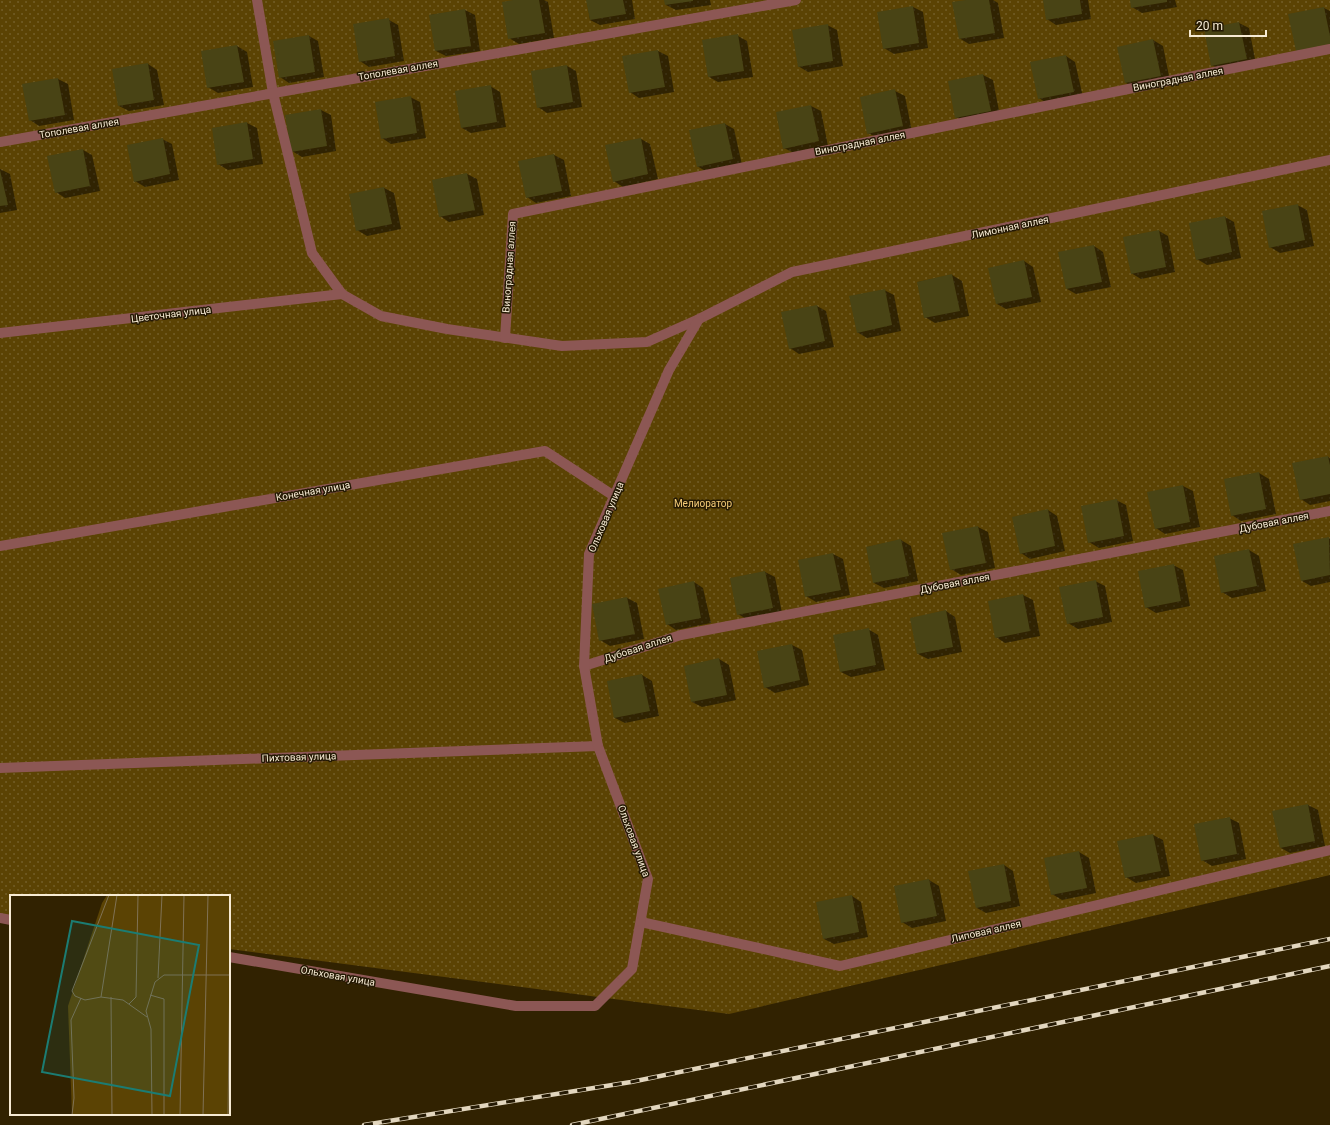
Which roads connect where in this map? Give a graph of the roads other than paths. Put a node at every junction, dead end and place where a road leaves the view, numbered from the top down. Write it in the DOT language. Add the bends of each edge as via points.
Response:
graph roads {
  1 [pos="257,0"];
  2 [pos="796,0"];
  3 [pos="1330,49"];
  4 [pos="273,93"];
  5 [pos="0,142"];
  6 [pos="1330,160"];
  7 [pos="342,294"];
  8 [pos="699,319"];
  9 [pos="0,333"];
  10 [pos="505,338"];
  11 [pos="614,496"];
  12 [pos="1330,511"];
  13 [pos="0,546"];
  14 [pos="584,666"];
  15 [pos="598,746"];
  16 [pos="0,768"];
  17 [pos="1330,850"];
  18 [pos="0,918"];
  19 [pos="10,920"];
  20 [pos="641,922"];
  21 [pos="230,957"];
  1 -- 4 [label="street"];
  2 -- 4 [label="street, Тополевая аллея"];
  3 -- 10 [label="street, Виноградная аллея" via="513,214"];
  4 -- 5 [label="street, Тополевая аллея"];
  4 -- 7 [label="street" via="312,253"];
  6 -- 8 [label="street, Лимонная аллея" via="792,272"];
  7 -- 9 [label="street, Цветочная улица"];
  7 -- 10 [label="street, Лимонная аллея" via="381,316"];
  8 -- 10 [label="street, Лимонная аллея" via="647,342 562,346"];
  8 -- 11 [label="street, Ольховая улица" via="669,370"];
  11 -- 13 [label="street, Конечная улица" via="545,451"];
  11 -- 14 [label="street, Ольховая улица" via="589,554"];
  12 -- 14 [label="street, Дубовая аллея" via="681,635"];
  14 -- 15 [label="street, Ольховая улица"];
  15 -- 16 [label="street, Пихтовая улица"];
  15 -- 20 [label="street, Ольховая улица" via="648,879"];
  17 -- 20 [label="street, Липовая аллея" via="840,966"];
  18 -- 19 [label="street"];
  20 -- 21 [label="street, Ольховая улица" via="632,969 595,1006 516,1006"];
}
